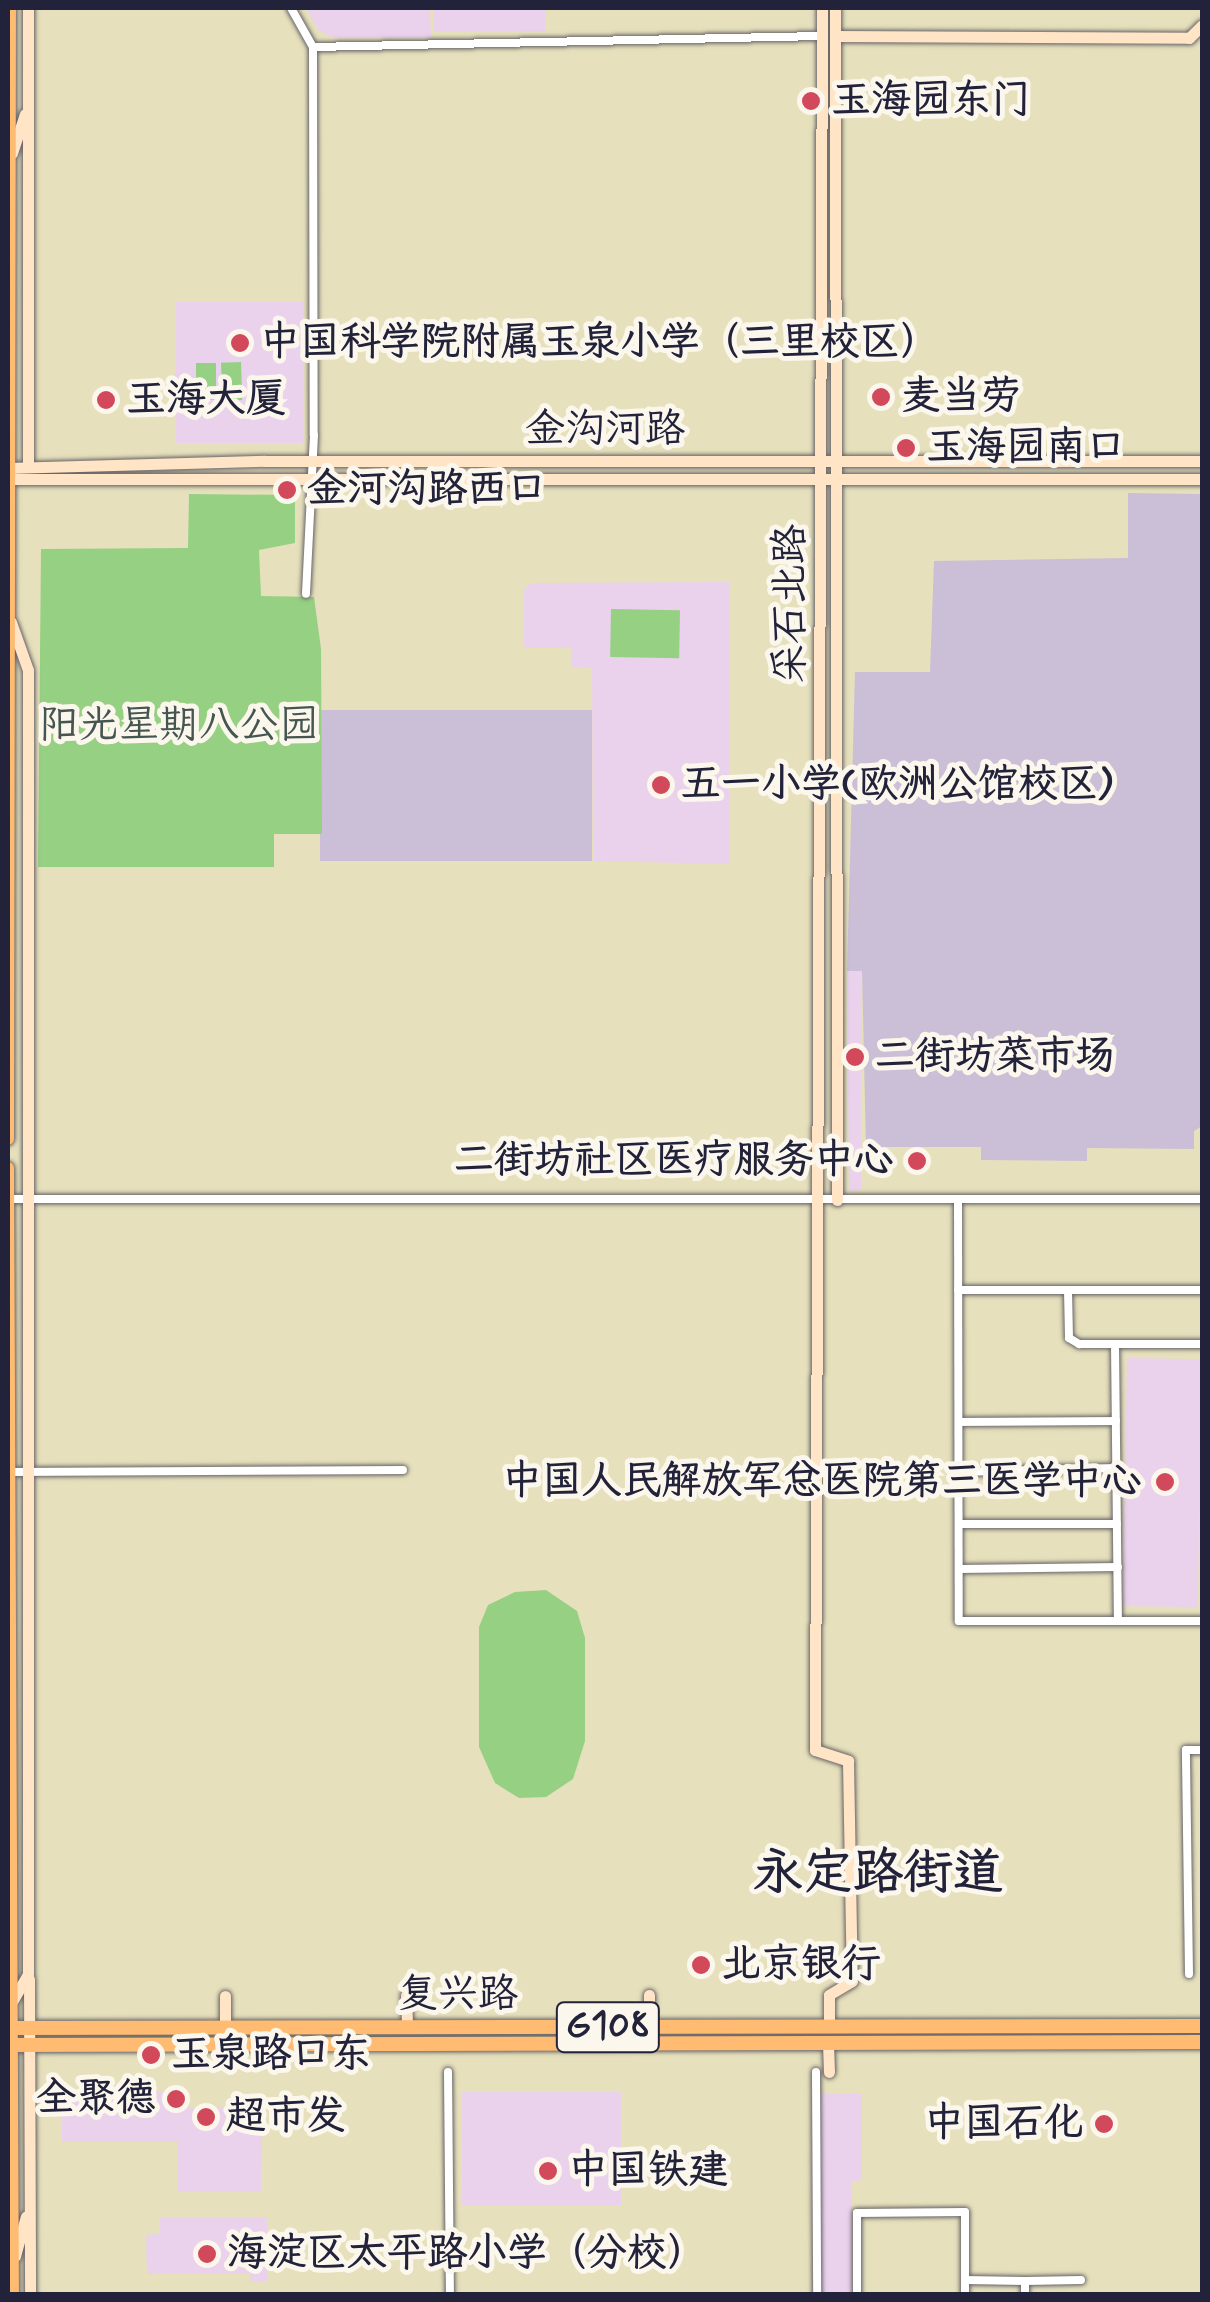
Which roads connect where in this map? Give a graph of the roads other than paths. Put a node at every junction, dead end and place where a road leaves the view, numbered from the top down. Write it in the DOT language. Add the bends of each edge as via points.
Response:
graph roads {
  1 [pos="10,8"];
  2 [pos="28,8"];
  3 [pos="291,8"];
  4 [pos="822,8"];
  5 [pos="835,8"];
  6 [pos="1202,25"];
  7 [pos="829,36"];
  8 [pos="313,47"];
  9 [pos="28,104"];
  10 [pos="12,153"];
  11 [pos="9,414"];
  12 [pos="824,460"];
  13 [pos="839,460"];
  14 [pos="1202,461"];
  15 [pos="312,463"];
  16 [pos="28,467"];
  17 [pos="9,473"];
  18 [pos="1202,479"];
  19 [pos="824,480"];
  20 [pos="840,480"];
  21 [pos="312,482"];
  22 [pos="9,511"];
  23 [pos="306,594"];
  24 [pos="9,618"];
  25 [pos="8,1139"];
  26 [pos="8,1168"];
  27 [pos="8,1199"];
  28 [pos="1202,1199"];
  29 [pos="27,1200"];
  30 [pos="820,1200"];
  31 [pos="837,1200"];
  32 [pos="958,1200"];
  33 [pos="958,1290"];
  34 [pos="1068,1290"];
  35 [pos="1202,1290"];
  36 [pos="1115,1344"];
  37 [pos="1202,1344"];
  38 [pos="1116,1421"];
  39 [pos="959,1422"];
  40 [pos="1116,1468"];
  41 [pos="402,1470"];
  42 [pos="9,1472"];
  43 [pos="27,1472"];
  44 [pos="959,1472"];
  45 [pos="959,1524"];
  46 [pos="1117,1524"];
  47 [pos="1118,1567"];
  48 [pos="959,1569"];
  49 [pos="1118,1621"];
  50 [pos="1202,1621"];
  51 [pos="1202,1750"];
  52 [pos="28,1974"];
  53 [pos="1189,1974"];
  54 [pos="406,1994"];
  55 [pos="649,1994"];
  56 [pos="226,1996"];
  57 [pos="13,2000"];
  58 [pos="1202,2026"];
  59 [pos="226,2027"];
  60 [pos="406,2027"];
  61 [pos="649,2027"];
  62 [pos="16,2028"];
  63 [pos="829,2035"];
  64 [pos="1202,2042"];
  65 [pos="16,2045"];
  66 [pos="448,2072"];
  67 [pos="822,2072"];
  68 [pos="30,2203"];
  69 [pos="13,2265"];
  70 [pos="965,2280"];
  71 [pos="1082,2280"];
  72 [pos="1025,2281"];
  73 [pos="13,2294"];
  74 [pos="30,2294"];
  75 [pos="450,2294"];
  76 [pos="817,2294"];
  77 [pos="858,2294"];
  78 [pos="965,2294"];
  79 [pos="1025,2294"];
  1 -- 10 [label="main road"];
  2 -- 9 [label="street"];
  3 -- 8 [label="street"];
  4 -- 7 [label="street, 采石北路"];
  5 -- 7 [label="street, 采石北路"];
  6 -- 7 [label="street" via="1189,38"];
  7 -- 8 [label="street"];
  7 -- 12 [label="street, 采石北路"];
  7 -- 13 [label="street, 采石北路"];
  8 -- 15 [label="street"];
  9 -- 10 [label="street"];
  9 -- 16 [label="street"];
  10 -- 11 [label="main road"];
  11 -- 17 [label="main road"];
  12 -- 13 [label="street, 金沟河路"];
  12 -- 15 [label="street, 金沟河路"];
  12 -- 19 [label="street, 采石北路"];
  13 -- 14 [label="street, 金沟河路"];
  13 -- 20 [label="street, 采石北路"];
  15 -- 16 [label="street, 金沟河路"];
  15 -- 21 [label="street"];
  16 -- 17 [label="street, 金沟河路"];
  17 -- 21 [label="street, 金沟河路"];
  17 -- 22 [label="main road"];
  18 -- 20 [label="street, 金沟河路"];
  19 -- 20 [label="street, 金沟河路"];
  19 -- 21 [label="street, 金沟河路"];
  19 -- 30 [label="street, 采石北路"];
  20 -- 31 [label="street, 采石北路"];
  21 -- 23 [label="street"];
  22 -- 24 [label="main road"];
  24 -- 25 [label="main road"];
  24 -- 29 [label="street" via="28,670"];
  26 -- 27 [label="main road"];
  27 -- 29 [label="street"];
  27 -- 42 [label="main road"];
  28 -- 32 [label="street"];
  29 -- 30 [label="street"];
  29 -- 43 [label="street"];
  30 -- 31 [label="street"];
  30 -- 63 [label="street, 采石北路" via="815,1750 848,1761 852,1982 829,1995"];
  31 -- 32 [label="street"];
  32 -- 33 [label="street"];
  33 -- 34 [label="street"];
  33 -- 39 [label="street"];
  34 -- 35 [label="street"];
  34 -- 36 [label="street" via="1069,1338"];
  36 -- 37 [label="street"];
  36 -- 38 [label="street"];
  38 -- 39 [label="street"];
  38 -- 40 [label="street"];
  39 -- 44 [label="street"];
  40 -- 44 [label="street"];
  40 -- 46 [label="street"];
  41 -- 43 [label="street"];
  42 -- 43 [label="street"];
  42 -- 57 [label="main road"];
  43 -- 52 [label="street"];
  44 -- 45 [label="street"];
  45 -- 46 [label="street"];
  45 -- 48 [label="street"];
  46 -- 47 [label="street"];
  47 -- 48 [label="street"];
  47 -- 49 [label="street"];
  48 -- 49 [label="street" via="959,1621"];
  49 -- 50 [label="street"];
  51 -- 53 [label="street" via="1186,1750"];
  52 -- 57 [label="street"];
  52 -- 62 [label="street"];
  54 -- 60 [label="street"];
  55 -- 61 [label="street"];
  56 -- 59 [label="street"];
  57 -- 62 [label="main road"];
  58 -- 63 [label="highway, 复兴路 / G108"];
  59 -- 60 [label="highway, 复兴路 / G108"];
  59 -- 62 [label="highway, 复兴路 / G108"];
  60 -- 61 [label="highway, 复兴路 / G108"];
  61 -- 63 [label="highway, 复兴路 / G108"];
  62 -- 65 [label="main road"];
  63 -- 64 [label="highway, 复兴路 / G108"];
  63 -- 65 [label="highway, 复兴路 / G108"];
  63 -- 67 [label="street"];
  65 -- 68 [label="street"];
  65 -- 69 [label="main road"];
  66 -- 75 [label="street"];
  67 -- 76 [label="street"];
  68 -- 69 [label="street"];
  68 -- 74 [label="street"];
  69 -- 73 [label="main road"];
  70 -- 72 [label="street"];
  70 -- 77 [label="street" via="965,2212 858,2213"];
  70 -- 78 [label="street"];
  71 -- 72 [label="street"];
  72 -- 79 [label="street"];
}
